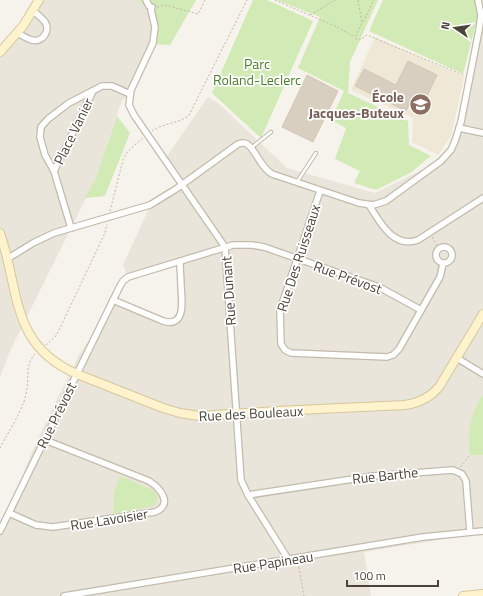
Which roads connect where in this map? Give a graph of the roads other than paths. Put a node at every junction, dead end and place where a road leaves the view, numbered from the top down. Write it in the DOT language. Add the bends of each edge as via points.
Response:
graph roads {
  1 [pos="39,0"];
  2 [pos="146,0"];
  3 [pos="478,0"];
  4 [pos="34,10"];
  5 [pos="17,33"];
  6 [pos="0,52"];
  7 [pos="93,91"];
  8 [pos="130,94"];
  9 [pos="459,128"];
  10 [pos="270,132"];
  11 [pos="483,133"];
  12 [pos="250,148"];
  13 [pos="316,153"];
  14 [pos="54,171"];
  15 [pos="297,182"];
  16 [pos="182,184"];
  17 [pos="320,190"];
  18 [pos="483,198"];
  19 [pos="369,205"];
  20 [pos="71,228"];
  21 [pos="0,233"];
  22 [pos="225,247"];
  23 [pos="7,259"];
  24 [pos="297,259"];
  25 [pos="180,262"];
  26 [pos="443,264"];
  27 [pos="113,300"];
  28 [pos="421,310"];
  29 [pos="483,314"];
  30 [pos="457,358"];
  31 [pos="76,374"];
  32 [pos="483,374"];
  33 [pos="236,414"];
  34 [pos="44,440"];
  35 [pos="248,495"];
  36 [pos="9,513"];
  37 [pos="0,531"];
  38 [pos="483,531"];
  39 [pos="470,532"];
  40 [pos="288,559"];
  41 [pos="483,594"];
  42 [pos="64,596"];
  43 [pos="463,596"];
  1 -- 4 [label="street"];
  2 -- 8 [label="street" via="152,7 155,27 153,43"];
  3 -- 9 [label="street" via="480,21"];
  4 -- 5 [label="street"];
  4 -- 5 [label="street" via="46,23 45,36 34,41"];
  5 -- 6 [label="street"];
  7 -- 8 [label="street, Place Vanier" via="108,85"];
  7 -- 14 [label="street, Place Vanier"];
  7 -- 14 [label="street, Place Vanier" via="69,103 41,127 40,138 45,155"];
  8 -- 16 [label="street, Rue Dunant" via="132,112"];
  9 -- 11 [label="street"];
  9 -- 19 [label="street" via="454,146 444,158 386,201"];
  10 -- 12 [label="lane"];
  12 -- 15 [label="street" via="269,172"];
  12 -- 16 [label="street" via="244,143 238,144"];
  13 -- 15 [label="lane"];
  14 -- 20 [label="street, Place Vanier"];
  15 -- 17 [label="street"];
  16 -- 20 [label="street" via="147,206"];
  16 -- 22 [label="street, Rue Dunant"];
  17 -- 19 [label="street"];
  17 -- 24 [label="street, Rue Des Ruisseaux"];
  18 -- 19 [label="street" via="429,233 408,242 391,235"];
  20 -- 23 [label="street" via="40,239"];
  21 -- 23 [label="street, Rue des Bouleaux"];
  22 -- 24 [label="street, Rue Prévost" via="236,244 258,246"];
  22 -- 25 [label="street, Rue Prévost"];
  22 -- 33 [label="street, Rue Dunant"];
  23 -- 31 [label="street, Rue des Bouleaux" via="18,310 30,335 50,358"];
  24 -- 28 [label="street, Rue Prévost" via="379,287"];
  24 -- 28 [label="street, Rue Des Ruisseaux" via="279,313 281,344 289,352 391,356 399,349"];
  25 -- 27 [label="street, Rue Prévost" via="126,279"];
  25 -- 27 [label="street" via="182,310 175,321 163,321"];
  26 -- 26 [label="street, Rue Des Ruisseaux" via="436,253 439,248 445,247 452,254 450,261"];
  26 -- 28 [label="street, Rue Des Ruisseaux" via="440,277"];
  27 -- 31 [label="street, Rue Prévost"];
  29 -- 30 [label="street, Rue des Bouleaux"];
  30 -- 32 [label="street"];
  30 -- 33 [label="street, Rue des Bouleaux" via="436,391 415,403"];
  31 -- 33 [label="street, Rue des Bouleaux" via="180,413 204,416"];
  31 -- 34 [label="street, Rue Prévost"];
  33 -- 35 [label="street, Rue Dunant" via="240,475"];
  34 -- 36 [label="street, Rue Prévost"];
  34 -- 36 [label="street, Rue Lavoisier" via="149,482 159,489 164,499 163,505 155,512 52,527 36,525"];
  35 -- 39 [label="street, Rue Barthe" via="373,476 447,469 464,476 467,484"];
  35 -- 40 [label="street, Rue Dunant"];
  36 -- 37 [label="street, Rue Prévost"];
  38 -- 39 [label="street, Rue Papineau"];
  39 -- 40 [label="street, Rue Papineau"];
  40 -- 42 [label="street, Rue Papineau"];
  41 -- 43 [label="street"];
}
